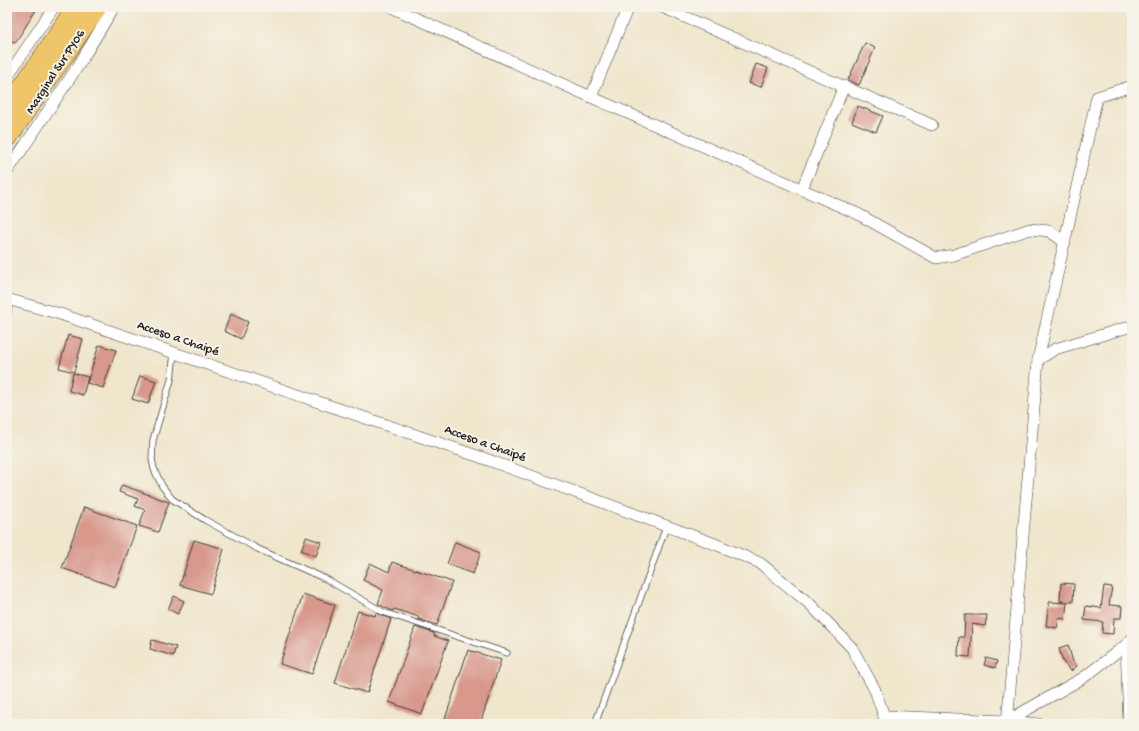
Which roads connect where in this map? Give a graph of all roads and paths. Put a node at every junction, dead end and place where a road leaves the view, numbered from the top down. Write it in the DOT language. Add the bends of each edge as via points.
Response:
graph roads {
  1 [pos="54,7"];
  2 [pos="77,7"];
  3 [pos="96,7"];
  4 [pos="114,7"];
  5 [pos="391,7"];
  6 [pos="628,7"];
  7 [pos="662,7"];
  8 [pos="7,77"];
  9 [pos="844,86"];
  10 [pos="1132,86"];
  11 [pos="590,96"];
  12 [pos="7,111"];
  13 [pos="932,125"];
  14 [pos="7,137"];
  15 [pos="7,172"];
  16 [pos="802,189"];
  17 [pos="1065,242"];
  18 [pos="9,299"];
  19 [pos="7,318"];
  20 [pos="1132,326"];
  21 [pos="174,352"];
  22 [pos="1038,360"];
  23 [pos="666,527"];
  24 [pos="1129,642"];
  25 [pos="507,653"];
  26 [pos="884,720"];
  27 [pos="1007,723"];
  28 [pos="595,724"];
  29 [pos="1039,724"];
  30 [pos="1129,724"];
  1 -- 8 [label="street"];
  2 -- 12 [label="highway"];
  3 -- 14 [label="highway"];
  4 -- 15 [label="street, Marginal Sur PY06"];
  5 -- 11 [label="street"];
  6 -- 11 [label="street"];
  7 -- 9 [label="street"];
  9 -- 13 [label="street"];
  9 -- 16 [label="street"];
  10 -- 17 [label="street" via="1097,97"];
  11 -- 16 [label="street"];
  16 -- 17 [label="street" via="858,214 936,258 954,255 1030,229 1049,231"];
  17 -- 22 [label="street"];
  18 -- 19 [label="lane"];
  18 -- 21 [label="street, Acceso a Chaipé"];
  20 -- 22 [label="street" via="1055,349"];
  21 -- 23 [label="street, Acceso a Chaipé" via="483,458"];
  21 -- 25 [label="lane" via="171,380 152,450 157,478 172,499 231,535 326,579 383,612"];
  22 -- 27 [label="street"];
  23 -- 26 [label="street, Acceso a Chaipé" via="760,563 811,605 852,648 875,690"];
  23 -- 28 [label="lane"];
  24 -- 27 [label="street" via="1083,678"];
  24 -- 30 [label="street"];
  26 -- 27 [label="street"];
  27 -- 29 [label="street"];
}
